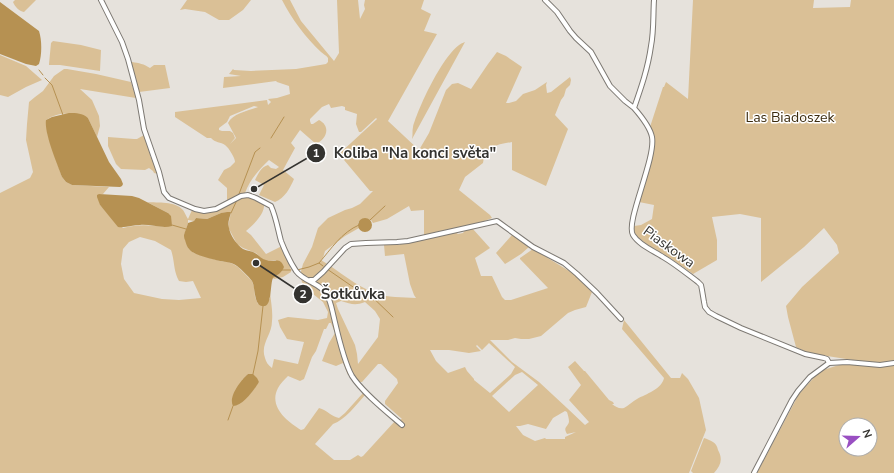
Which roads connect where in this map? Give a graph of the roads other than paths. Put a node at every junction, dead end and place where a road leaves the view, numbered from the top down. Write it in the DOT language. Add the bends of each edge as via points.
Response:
graph roads {
  1 [pos="102,0"];
  2 [pos="545,0"];
  3 [pos="654,0"];
  4 [pos="634,108"];
  5 [pos="307,280"];
  6 [pos="621,319"];
  7 [pos="894,362"];
  8 [pos="828,363"];
  9 [pos="402,425"];
  10 [pos="754,473"];
  1 -- 5 [label="street" via="128,59 144,129 164,192 169,198 204,211 216,209 248,195 271,206 282,242 297,273"];
  2 -- 4 [label="street" via="591,52 610,86"];
  3 -- 4 [label="street" via="650,56"];
  4 -- 8 [label="street, Piaskowa" via="652,139 634,218 632,231 635,237 698,282 701,285 705,307 716,316 805,354 827,359"];
  5 -- 6 [label="street" via="314,280 344,248 351,244 408,241 497,221 533,247 573,270"];
  5 -- 9 [label="street" via="324,290 330,301 337,332 352,376"];
  7 -- 8 [label="street" via="880,365"];
  8 -- 10 [label="street" via="810,377 798,391"];
}
